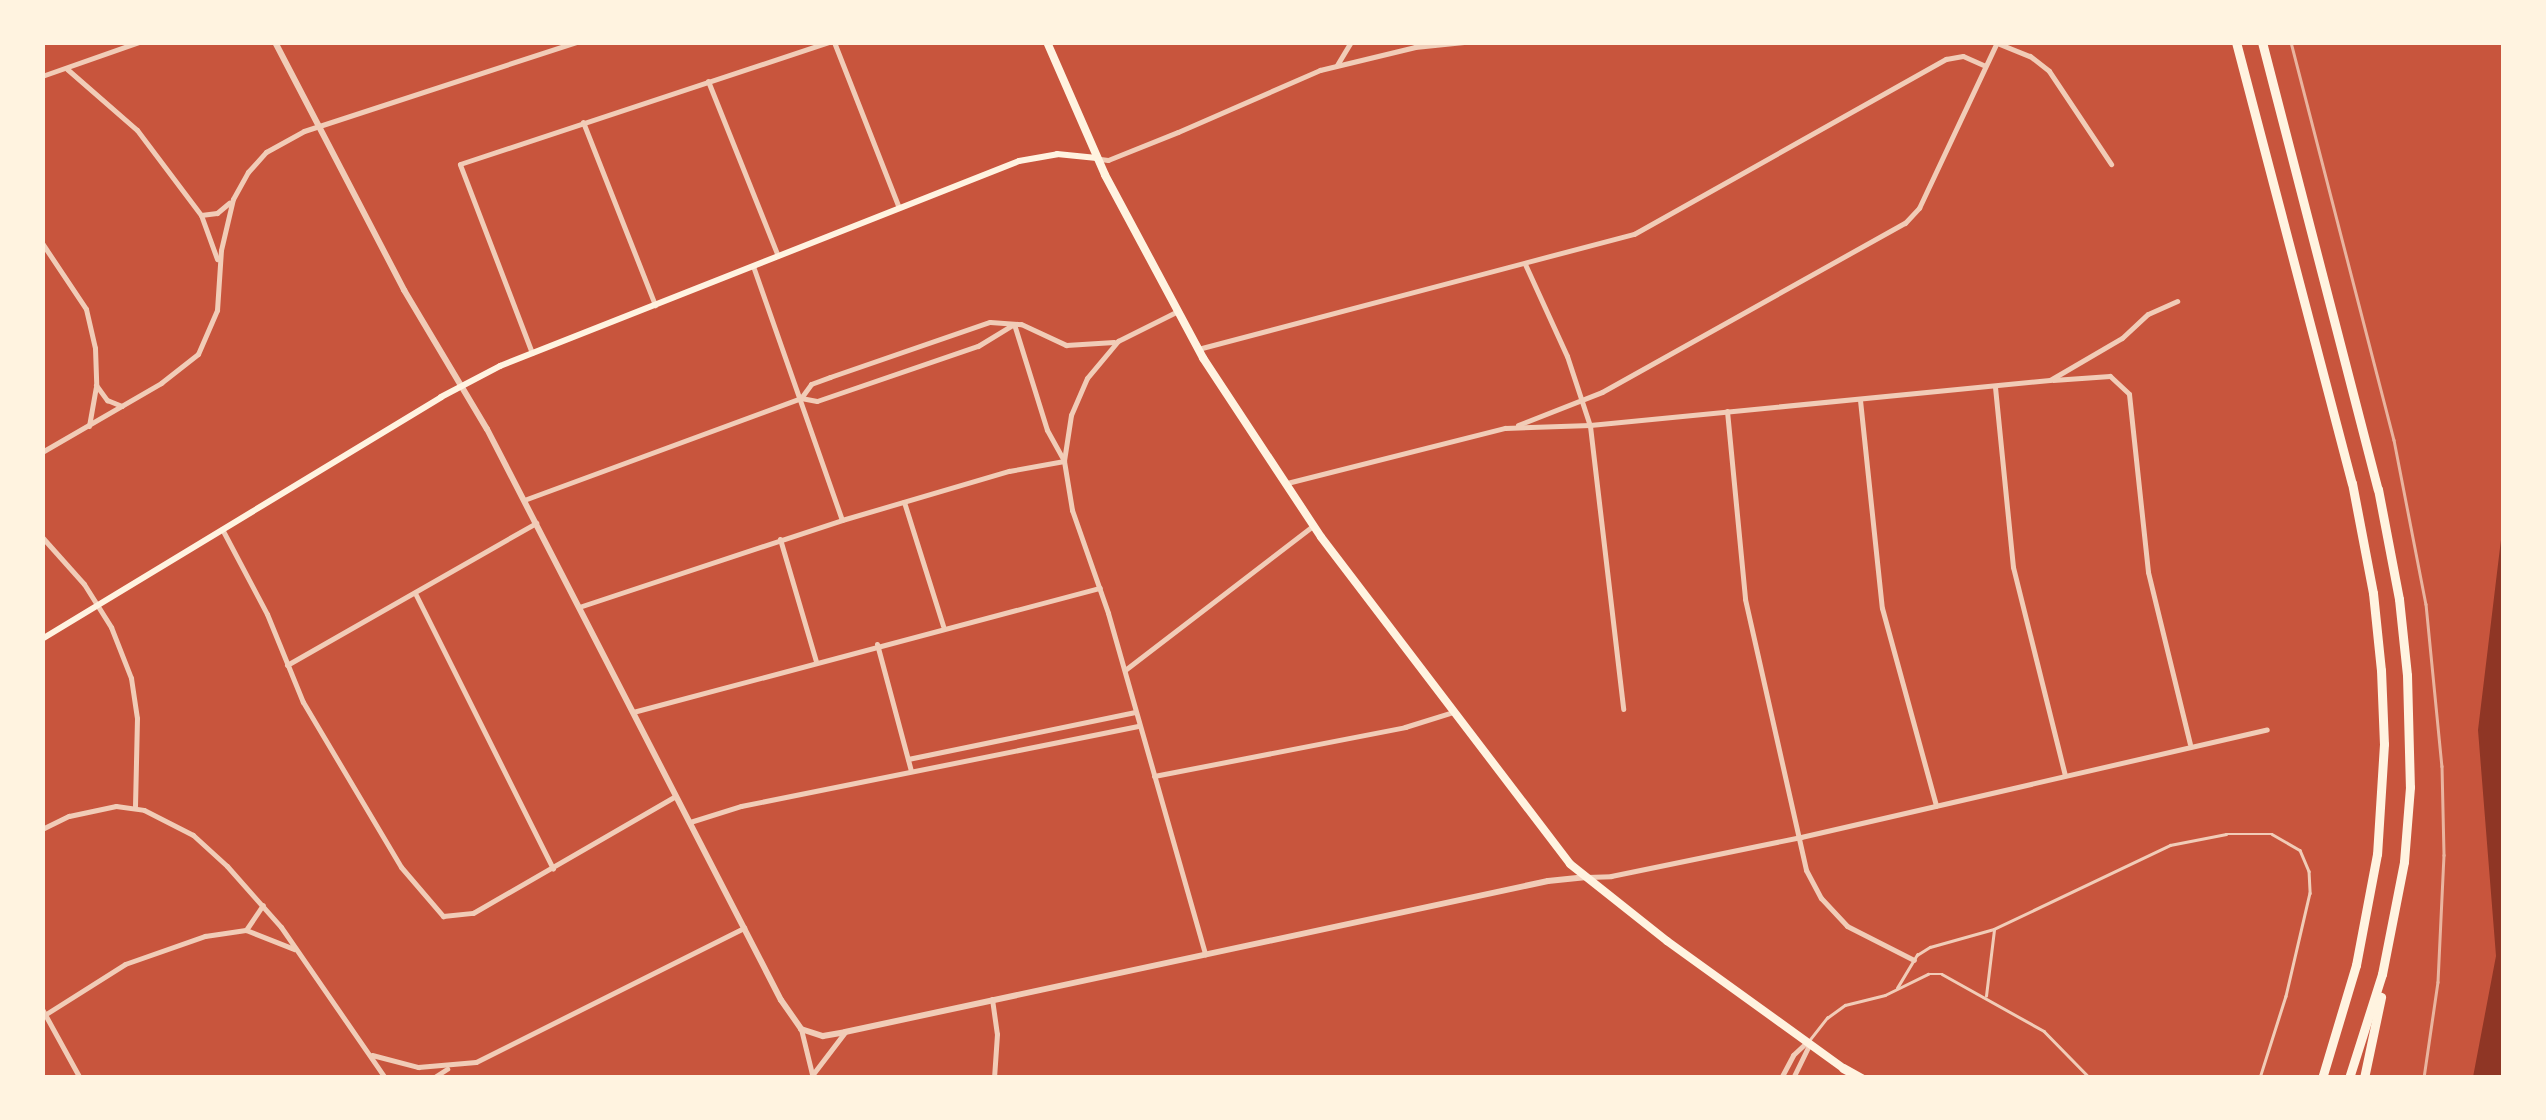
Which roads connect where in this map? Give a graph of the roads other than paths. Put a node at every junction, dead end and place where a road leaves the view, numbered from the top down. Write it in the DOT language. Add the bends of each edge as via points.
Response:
graph roads {
  1 [pos="139,42"];
  2 [pos="275,42"];
  3 [pos="577,42"];
  4 [pos="831,42"];
  5 [pos="1047,42"];
  6 [pos="1352,42"];
  7 [pos="1399,42"];
  8 [pos="1464,42"];
  9 [pos="2236,42"];
  10 [pos="2262,42"];
  11 [pos="1997,43"];
  12 [pos="1414,47"];
  13 [pos="1337,66"];
  14 [pos="1985,66"];
  15 [pos="67,69"];
  16 [pos="42,76"];
  17 [pos="708,81"];
  18 [pos="582,122"];
  19 [pos="319,126"];
  20 [pos="1097,158"];
  21 [pos="2112,164"];
  22 [pos="234,199"];
  23 [pos="900,208"];
  24 [pos="202,215"];
  25 [pos="42,243"];
  26 [pos="778,256"];
  27 [pos="1525,264"];
  28 [pos="753,266"];
  29 [pos="220,276"];
  30 [pos="2177,301"];
  31 [pos="654,304"];
  32 [pos="1176,312"];
  33 [pos="1014,324"];
  34 [pos="1118,341"];
  35 [pos="1197,349"];
  36 [pos="532,353"];
  37 [pos="2050,380"];
  38 [pos="96,385"];
  39 [pos="462,385"];
  40 [pos="1995,387"];
  41 [pos="801,398"];
  42 [pos="1860,400"];
  43 [pos="1582,401"];
  44 [pos="124,406"];
  45 [pos="1728,411"];
  46 [pos="1590,425"];
  47 [pos="89,426"];
  48 [pos="1505,428"];
  49 [pos="42,452"];
  50 [pos="1064,461"];
  51 [pos="1284,484"];
  52 [pos="524,500"];
  53 [pos="904,502"];
  54 [pos="842,520"];
  55 [pos="536,524"];
  56 [pos="1312,526"];
  57 [pos="222,529"];
  58 [pos="42,537"];
  59 [pos="780,539"];
  60 [pos="1100,588"];
  61 [pos="416,596"];
  62 [pos="97,606"];
  63 [pos="579,607"];
  64 [pos="943,626"];
  65 [pos="42,639"];
  66 [pos="877,644"];
  67 [pos="816,661"];
  68 [pos="286,665"];
  69 [pos="1124,671"];
  70 [pos="1624,709"];
  71 [pos="633,712"];
  72 [pos="1134,712"];
  73 [pos="1454,712"];
  74 [pos="1138,726"];
  75 [pos="2267,729"];
  76 [pos="2190,744"];
  77 [pos="908,759"];
  78 [pos="911,771"];
  79 [pos="2066,775"];
  80 [pos="1152,776"];
  81 [pos="676,796"];
  82 [pos="1936,806"];
  83 [pos="135,808"];
  84 [pos="690,822"];
  85 [pos="42,829"];
  86 [pos="1801,837"];
  87 [pos="553,869"];
  88 [pos="1587,877"];
  89 [pos="263,905"];
  90 [pos="744,928"];
  91 [pos="1994,929"];
  92 [pos="246,930"];
  93 [pos="299,952"];
  94 [pos="1206,954"];
  95 [pos="1914,960"];
  96 [pos="2382,974"];
  97 [pos="1897,988"];
  98 [pos="1986,996"];
  99 [pos="992,999"];
  100 [pos="44,1012"];
  101 [pos="800,1029"];
  102 [pos="845,1032"];
  103 [pos="1808,1042"];
  104 [pos="371,1055"];
  105 [pos="450,1067"];
  106 [pos="1843,1068"];
  107 [pos="811,1076"];
  108 [pos="80,1078"];
  109 [pos="385,1078"];
  110 [pos="432,1078"];
  111 [pos="994,1078"];
  112 [pos="1781,1078"];
  113 [pos="1793,1078"];
  114 [pos="1857,1078"];
  115 [pos="2090,1078"];
  116 [pos="2260,1078"];
  117 [pos="2322,1078"];
  118 [pos="2349,1078"];
  119 [pos="2364,1078"];
  1 -- 15 [label="street"];
  2 -- 19 [label="street"];
  3 -- 19 [label="street"];
  4 -- 17 [label="street"];
  4 -- 23 [label="street"];
  5 -- 20 [label="main road"];
  6 -- 13 [label="street"];
  7 -- 12 [label="street"];
  8 -- 12 [label="street"];
  9 -- 117 [label="highway" via="2352,482 2381,670 2377,854 2356,964"];
  10 -- 96 [label="highway" via="2362,418 2399,599 2410,787 2404,862"];
  11 -- 14 [label="street"];
  11 -- 21 [label="street" via="2048,71"];
  12 -- 13 [label="street"];
  13 -- 20 [label="street" via="1108,160"];
  14 -- 27 [label="street" via="1963,56 1946,58 1648,228"];
  14 -- 43 [label="street" via="1906,224"];
  15 -- 16 [label="street"];
  15 -- 24 [label="street" via="138,130"];
  17 -- 18 [label="street"];
  17 -- 26 [label="street"];
  18 -- 31 [label="street"];
  18 -- 36 [label="street" via="466,158 460,172"];
  19 -- 22 [label="street" via="266,152"];
  19 -- 39 [label="street"];
  20 -- 23 [label="main road" via="1026,159"];
  20 -- 32 [label="main road"];
  22 -- 24 [label="street"];
  22 -- 29 [label="street"];
  23 -- 26 [label="main road"];
  24 -- 29 [label="street"];
  25 -- 38 [label="street" via="86,310"];
  26 -- 28 [label="main road"];
  27 -- 35 [label="street"];
  27 -- 43 [label="street"];
  28 -- 31 [label="main road"];
  28 -- 41 [label="street"];
  29 -- 44 [label="street" via="215,320 198,354"];
  30 -- 37 [label="street"];
  31 -- 36 [label="main road"];
  32 -- 34 [label="street"];
  32 -- 35 [label="main road"];
  33 -- 34 [label="street" via="1066,344"];
  33 -- 41 [label="street" via="978,346 844,393"];
  33 -- 41 [label="street" via="990,322 934,339 811,384"];
  33 -- 50 [label="street" via="1047,430"];
  34 -- 50 [label="street" via="1080,390"];
  35 -- 51 [label="main road"];
  36 -- 39 [label="main road"];
  37 -- 40 [label="street"];
  37 -- 76 [label="street" via="2105,375 2129,394 2148,572"];
  38 -- 44 [label="street" via="106,400"];
  38 -- 47 [label="street"];
  39 -- 52 [label="street"];
  39 -- 57 [label="main road"];
  40 -- 42 [label="street"];
  40 -- 79 [label="street" via="2014,567"];
  41 -- 52 [label="street"];
  41 -- 54 [label="street"];
  42 -- 45 [label="street"];
  42 -- 82 [label="street" via="1882,608"];
  43 -- 46 [label="street"];
  43 -- 48 [label="street"];
  44 -- 47 [label="street"];
  45 -- 46 [label="street"];
  45 -- 86 [label="street" via="1745,599"];
  46 -- 48 [label="street"];
  46 -- 70 [label="street"];
  47 -- 49 [label="street"];
  48 -- 51 [label="street"];
  50 -- 53 [label="street"];
  50 -- 60 [label="street" via="1072,510"];
  51 -- 56 [label="main road"];
  52 -- 55 [label="street"];
  53 -- 54 [label="street"];
  53 -- 64 [label="street"];
  54 -- 59 [label="street"];
  55 -- 61 [label="street"];
  55 -- 63 [label="street"];
  56 -- 69 [label="street"];
  56 -- 73 [label="main road"];
  57 -- 62 [label="main road"];
  57 -- 68 [label="street"];
  58 -- 62 [label="street"];
  59 -- 63 [label="street"];
  59 -- 67 [label="street"];
  60 -- 64 [label="street"];
  60 -- 69 [label="street"];
  61 -- 68 [label="street"];
  61 -- 87 [label="street"];
  62 -- 65 [label="main road"];
  62 -- 83 [label="street" via="135,696"];
  63 -- 71 [label="street"];
  64 -- 66 [label="street"];
  66 -- 67 [label="street"];
  66 -- 77 [label="street"];
  67 -- 71 [label="street"];
  68 -- 87 [label="street" via="401,867 434,910 448,918 464,916"];
  69 -- 72 [label="street"];
  71 -- 81 [label="street"];
  72 -- 74 [label="street"];
  72 -- 77 [label="street"];
  73 -- 80 [label="street"];
  73 -- 88 [label="main road" via="1570,864"];
  74 -- 78 [label="street"];
  74 -- 80 [label="street"];
  75 -- 76 [label="street"];
  76 -- 79 [label="street"];
  77 -- 78 [label="street"];
  78 -- 84 [label="street"];
  79 -- 82 [label="street"];
  80 -- 94 [label="street"];
  81 -- 84 [label="street"];
  81 -- 87 [label="street"];
  82 -- 86 [label="street"];
  83 -- 85 [label="street" via="108,806"];
  83 -- 89 [label="street" via="193,836"];
  84 -- 90 [label="street"];
  86 -- 88 [label="street"];
  86 -- 95 [label="street" via="1812,884 1832,912 1864,937"];
  88 -- 94 [label="street"];
  88 -- 103 [label="main road"];
  89 -- 92 [label="street"];
  89 -- 93 [label="street"];
  90 -- 101 [label="street"];
  90 -- 105 [label="street" via="495,1055"];
  91 -- 95 [label="lane" via="1930,947"];
  91 -- 98 [label="lane"];
  91 -- 116 [label="lane" via="2170,845 2226,834 2285,838 2304,856 2310,893"];
  92 -- 93 [label="street"];
  92 -- 100 [label="street" via="139,957"];
  93 -- 104 [label="street"];
  94 -- 99 [label="street"];
  95 -- 97 [label="lane"];
  96 -- 118 [label="highway"];
  96 -- 119 [label="highway"];
  97 -- 98 [label="lane" via="1942,974"];
  97 -- 103 [label="lane" via="1838,1009"];
  98 -- 115 [label="lane" via="2044,1031"];
  99 -- 102 [label="street"];
  99 -- 111 [label="street"];
  100 -- 108 [label="street"];
  101 -- 102 [label="street" via="824,1036"];
  101 -- 107 [label="street"];
  102 -- 107 [label="street"];
  103 -- 106 [label="main road"];
  103 -- 112 [label="street" via="1796,1049"];
  103 -- 113 [label="street"];
  104 -- 105 [label="street"];
  104 -- 109 [label="street"];
  105 -- 110 [label="street"];
  106 -- 114 [label="highway"];
}
